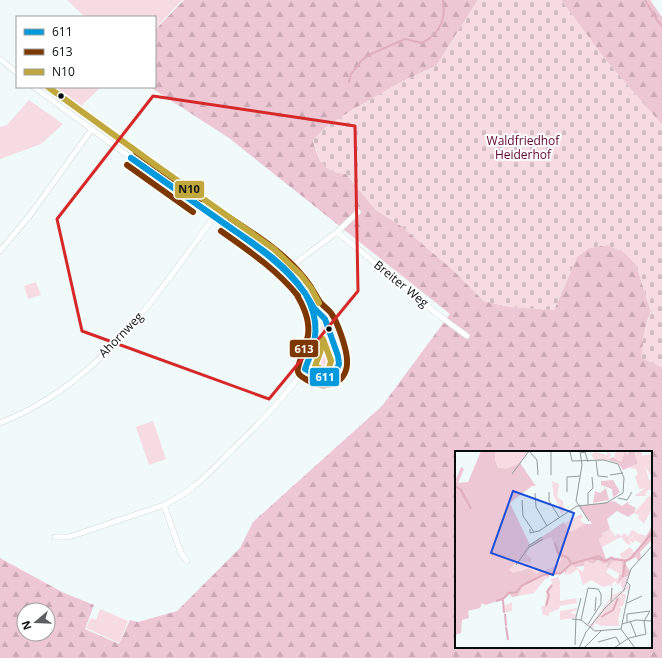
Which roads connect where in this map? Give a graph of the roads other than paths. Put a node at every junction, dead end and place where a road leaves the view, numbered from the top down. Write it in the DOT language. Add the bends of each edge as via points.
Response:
graph roads {
  1 [pos="0,59"];
  2 [pos="16,73"];
  3 [pos="35,88"];
  4 [pos="92,129"];
  5 [pos="358,212"];
  6 [pos="213,216"];
  7 [pos="336,232"];
  8 [pos="0,251"];
  9 [pos="286,270"];
  10 [pos="467,336"];
  11 [pos="0,423"];
  12 [pos="164,504"];
  13 [pos="55,537"];
  14 [pos="188,561"];
  1 -- 2 [label="street"];
  3 -- 4 [label="street"];
  4 -- 6 [label="street"];
  4 -- 8 [label="street" via="30,215"];
  5 -- 7 [label="street"];
  6 -- 9 [label="street"];
  6 -- 11 [label="street, Ahornweg" via="138,319 89,369 49,399"];
  7 -- 9 [label="street"];
  7 -- 10 [label="street, Breiter Weg"];
  9 -- 12 [label="street" via="301,287 313,308 317,324 316,344 311,358 284,396 254,429 201,481"];
  12 -- 13 [label="street" via="69,538"];
  12 -- 14 [label="street" via="181,553"];
}
